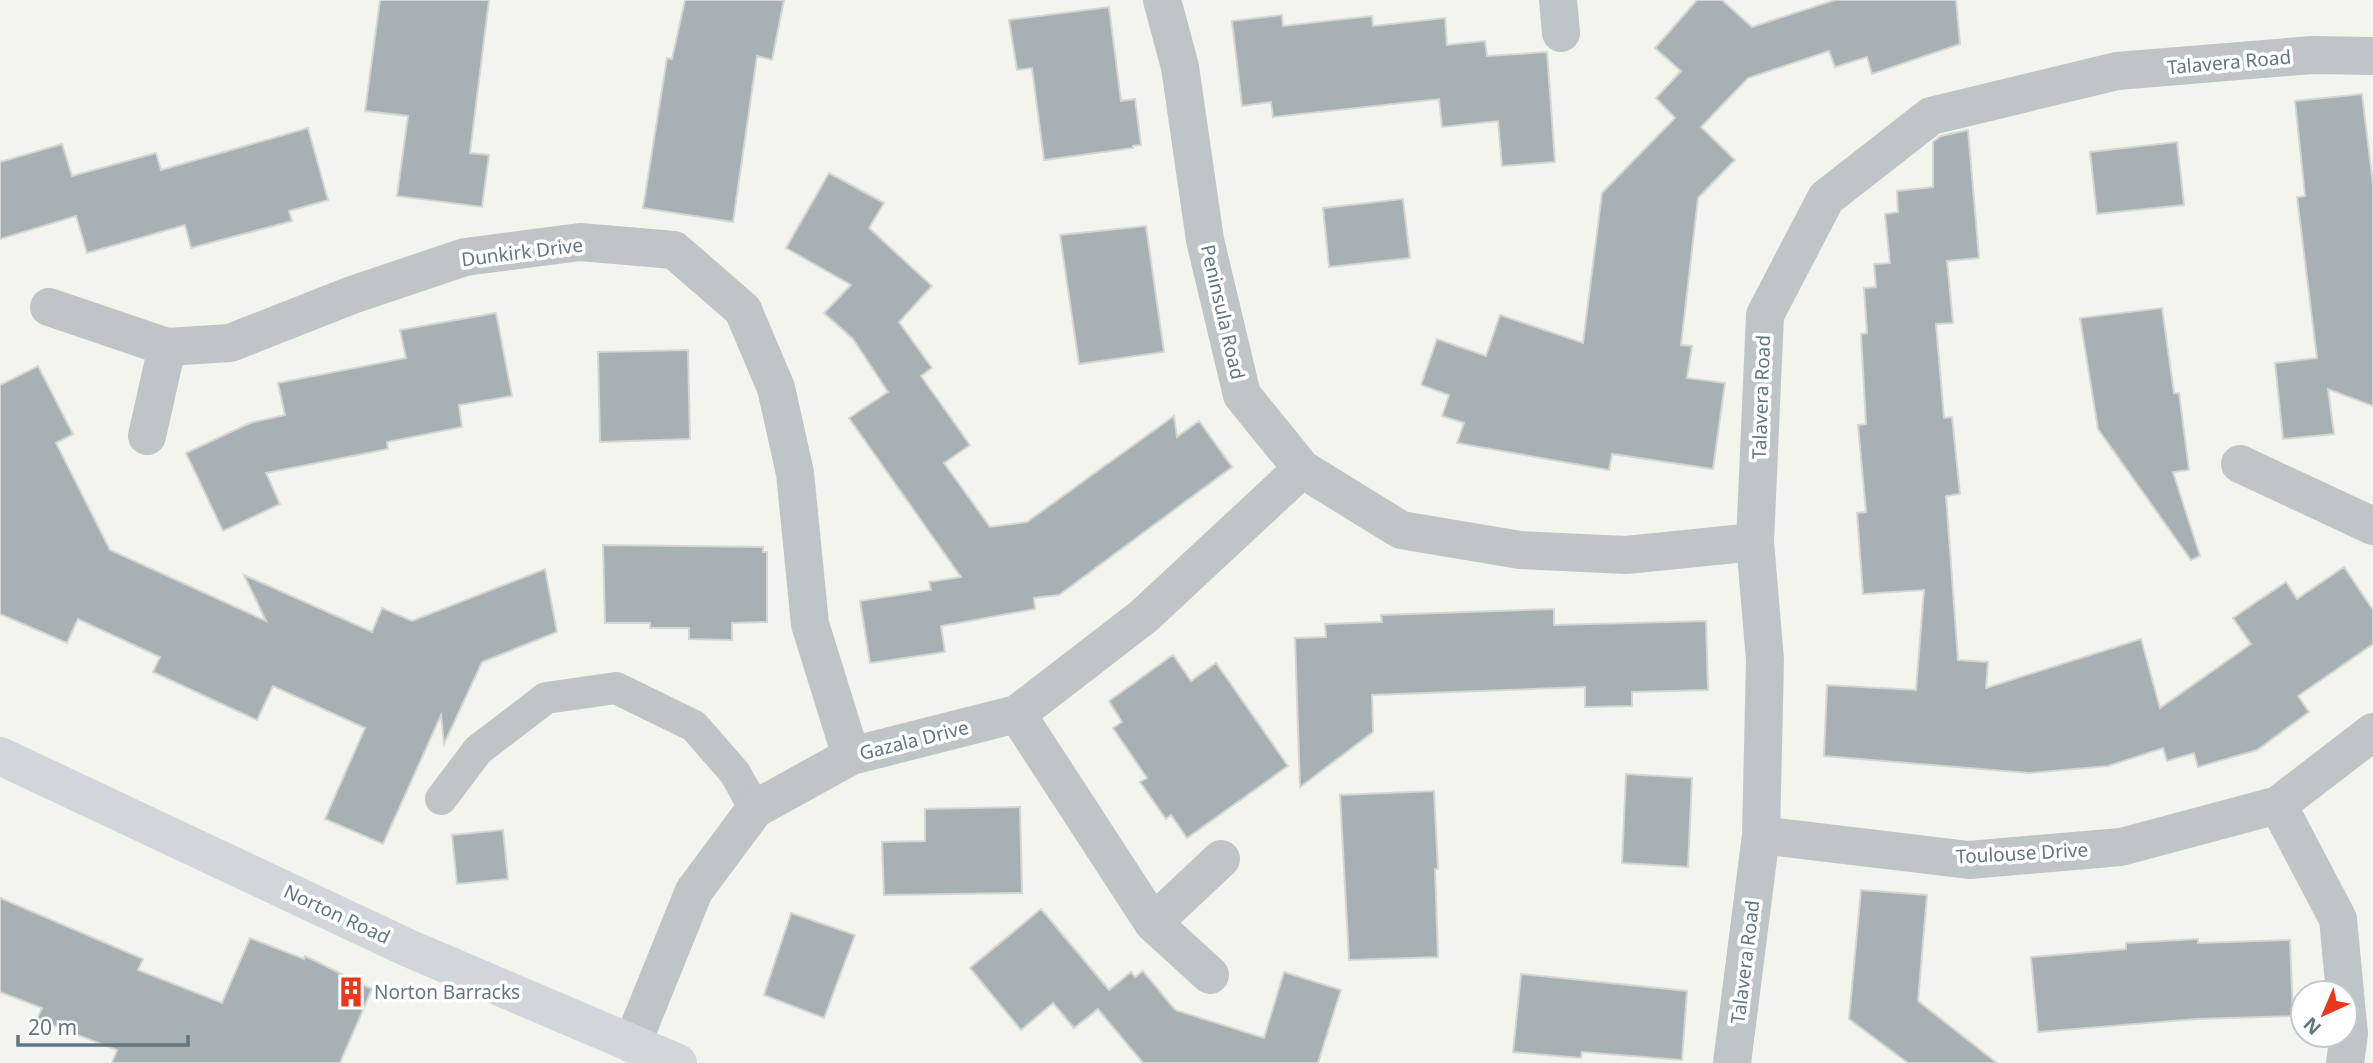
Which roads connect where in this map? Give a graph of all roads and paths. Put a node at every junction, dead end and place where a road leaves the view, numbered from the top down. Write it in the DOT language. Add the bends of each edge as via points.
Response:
graph roads {
  1 [pos="1162,0"];
  2 [pos="2373,56"];
  3 [pos="49,307"];
  4 [pos="167,347"];
  5 [pos="147,436"];
  6 [pos="2240,464"];
  7 [pos="1302,469"];
  8 [pos="2373,526"];
  9 [pos="1755,542"];
  10 [pos="1017,714"];
  11 [pos="2373,732"];
  12 [pos="0,756"];
  13 [pos="851,756"];
  14 [pos="442,799"];
  15 [pos="2278,805"];
  16 [pos="755,809"];
  17 [pos="1762,835"];
  18 [pos="1221,859"];
  19 [pos="1153,923"];
  20 [pos="1210,975"];
  21 [pos="2344,979"];
  22 [pos="632,1044"];
  23 [pos="678,1063"];
  24 [pos="1732,1063"];
  1 -- 7 [label="street, Peninsula Road" via="1180,67 1205,240 1242,395"];
  2 -- 9 [label="street, Talavera Road" via="2312,55 2117,71 1931,116 1826,198 1765,315"];
  3 -- 4 [label="street, Dunkirk Drive"];
  4 -- 5 [label="street"];
  4 -- 13 [label="street, Dunkirk Drive" via="230,343 465,257 580,242 674,250 743,310 776,387 795,473 810,624"];
  6 -- 8 [label="street"];
  7 -- 9 [label="street, Peninsula Road" via="1401,530 1520,550 1626,555"];
  7 -- 10 [label="street, Gazala Drive" via="1144,616"];
  9 -- 17 [label="street, Talavera Road" via="1766,660"];
  10 -- 13 [label="street, Gazala Drive"];
  10 -- 19 [label="street"];
  11 -- 15 [label="street, Toulouse Drive"];
  12 -- 22 [label="street, Norton Road" via="408,948"];
  13 -- 16 [label="street, Gazala Drive"];
  14 -- 16 [label="lane" via="478,750 546,698 616,688 694,726 735,773"];
  15 -- 17 [label="street, Toulouse Drive" via="2121,847 1969,860"];
  15 -- 21 [label="street" via="2338,919"];
  16 -- 22 [label="street, Gazala Drive" via="694,891"];
  17 -- 24 [label="street, Talavera Road"];
  18 -- 19 [label="street"];
  19 -- 20 [label="street"];
  22 -- 23 [label="street, Norton Road"];
}
